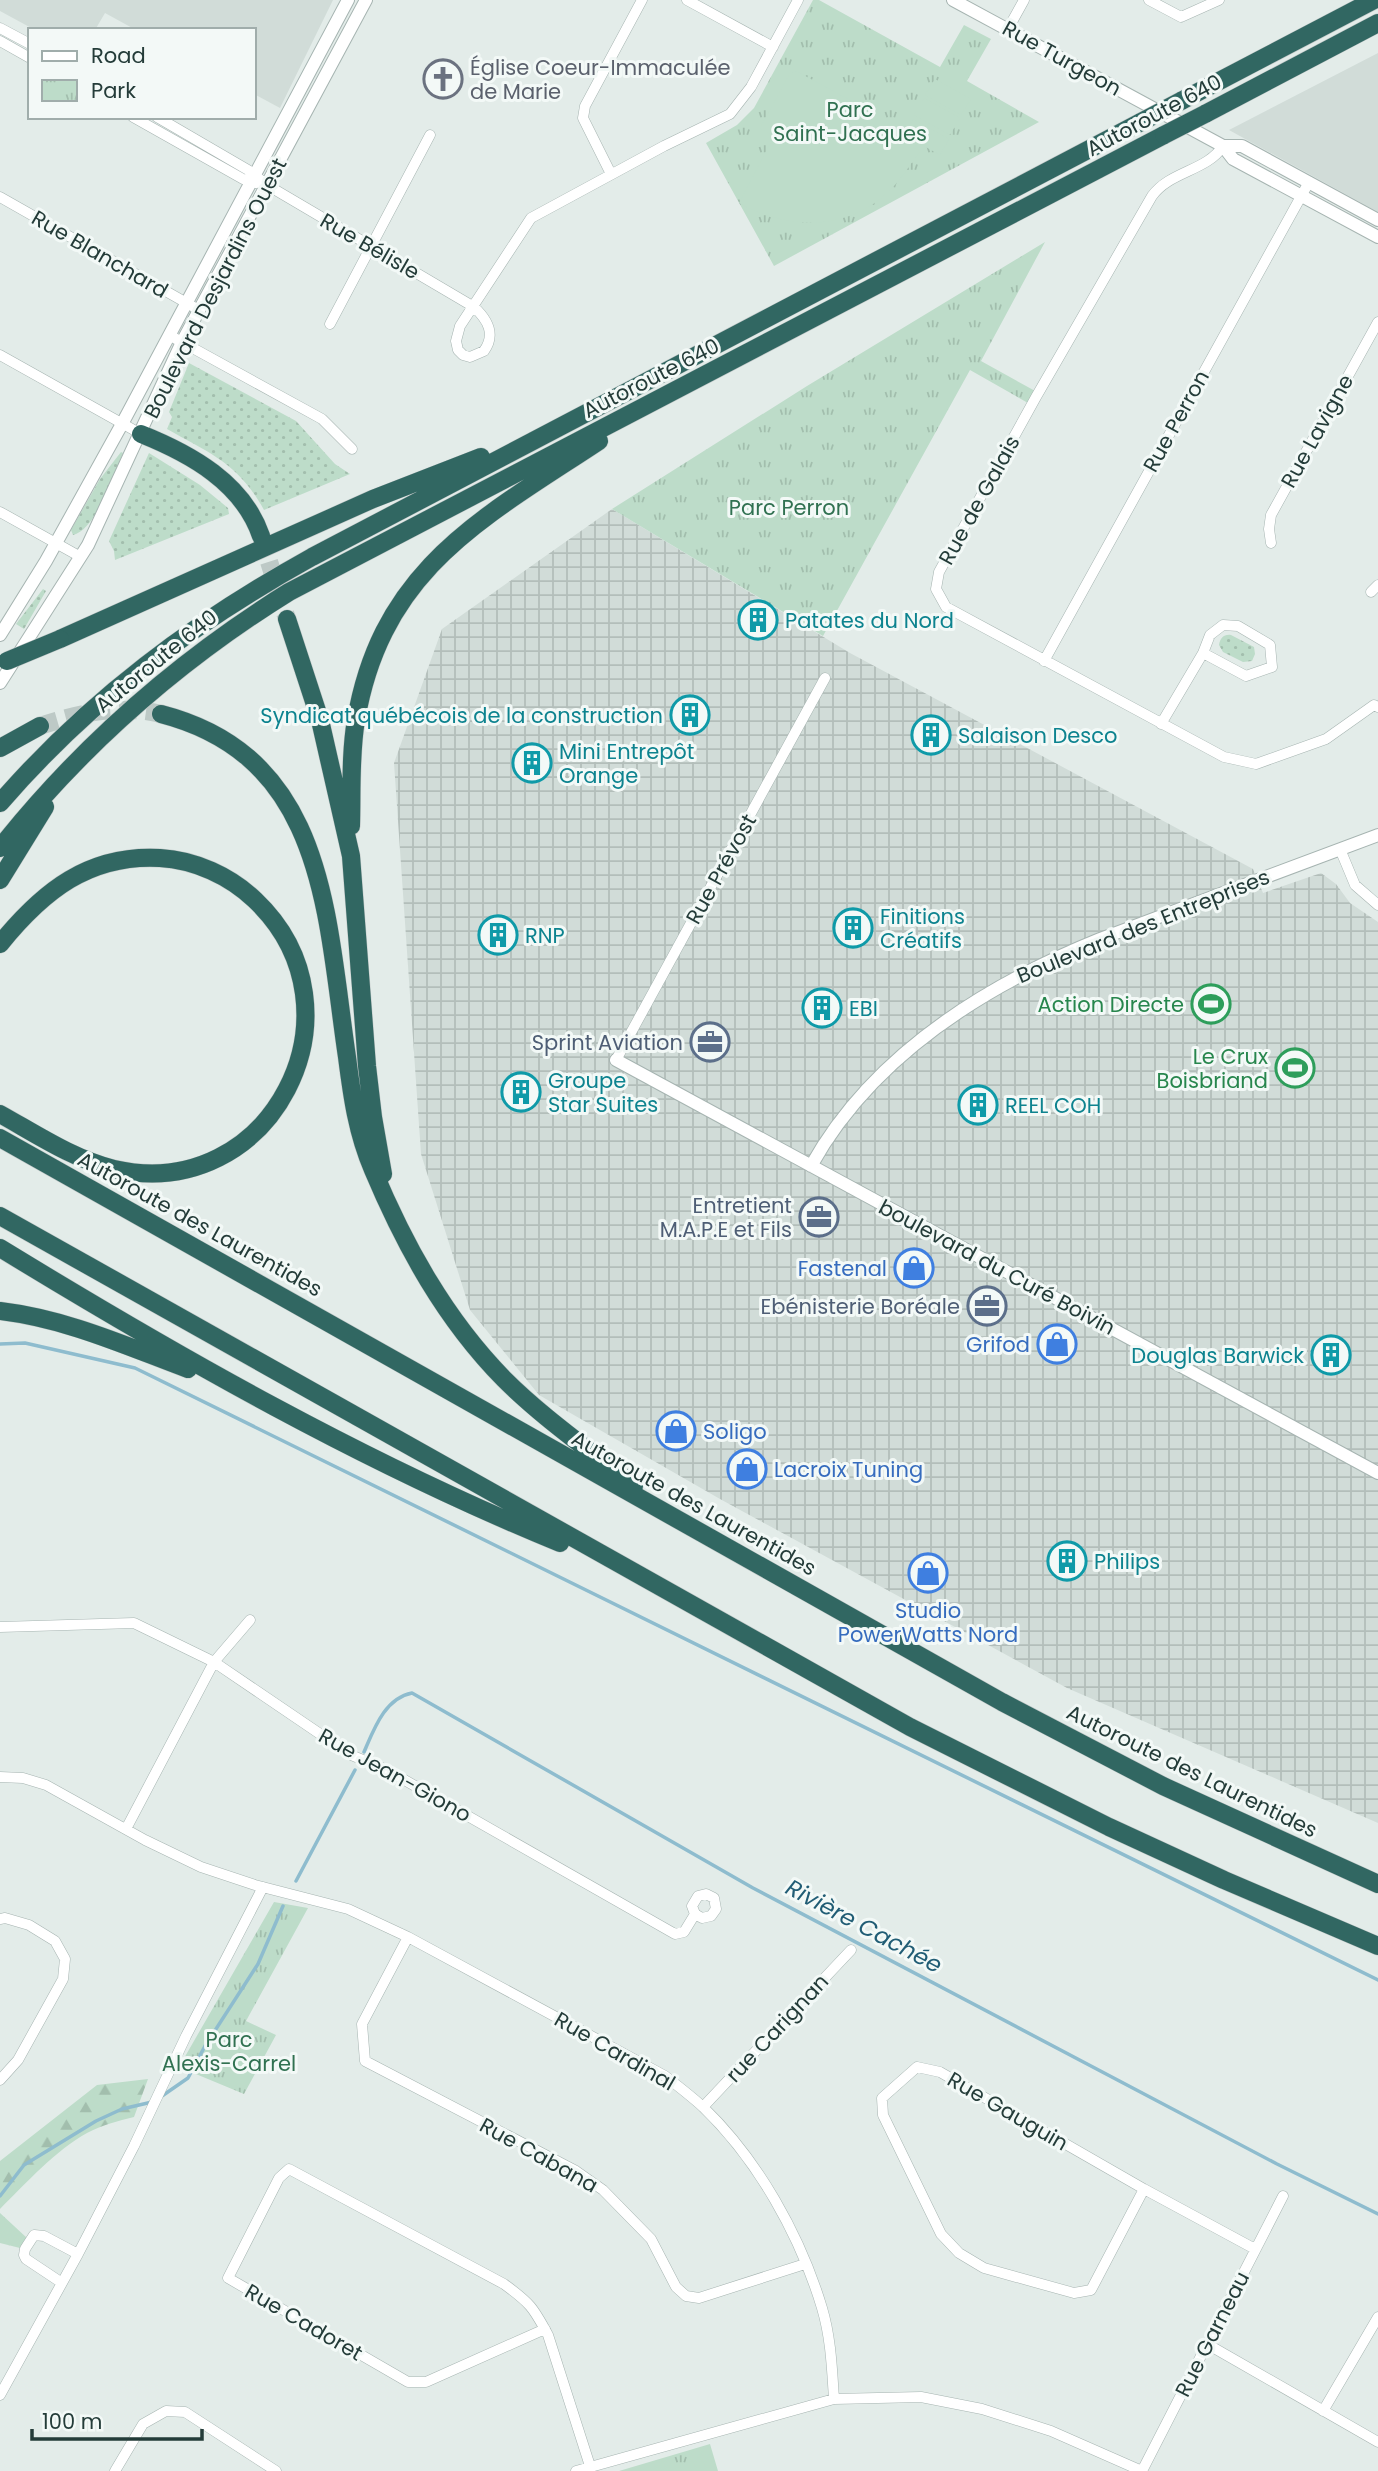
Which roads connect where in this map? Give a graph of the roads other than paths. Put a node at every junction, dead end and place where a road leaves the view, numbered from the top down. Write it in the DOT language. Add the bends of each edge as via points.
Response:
graph roads {
  1 [pos="348,0"];
  2 [pos="366,0"];
  3 [pos="642,0"];
  4 [pos="687,0"];
  5 [pos="799,0"];
  6 [pos="953,0"];
  7 [pos="1024,0"];
  8 [pos="1149,0"];
  9 [pos="1219,0"];
  10 [pos="1374,0"];
  11 [pos="1378,23"];
  12 [pos="0,27"];
  13 [pos="1008,29"];
  14 [pos="0,41"];
  15 [pos="28,43"];
  16 [pos="773,47"];
  17 [pos="28,57"];
  18 [pos="137,119"];
  19 [pos="160,119"];
  20 [pos="430,135"];
  21 [pos="1223,146"];
  22 [pos="611,174"];
  23 [pos="253,178"];
  24 [pos="1309,182"];
  25 [pos="267,186"];
  26 [pos="0,197"];
  27 [pos="1301,197"];
  28 [pos="1378,220"];
  29 [pos="1378,237"];
  30 [pos="371,247"];
  31 [pos="186,303"];
  32 [pos="474,307"];
  33 [pos="199,310"];
  34 [pos="1378,322"];
  35 [pos="330,324"];
  36 [pos="169,335"];
  37 [pos="182,342"];
  38 [pos="0,355"];
  39 [pos="660,400"];
  40 [pos="122,424"];
  41 [pos="556,429"];
  42 [pos="141,433"];
  43 [pos="352,449"];
  44 [pos="0,512"];
  45 [pos="261,536"];
  46 [pos="56,543"];
  47 [pos="1271,543"];
  48 [pos="79,556"];
  49 [pos="287,619"];
  50 [pos="0,635"];
  51 [pos="1203,653"];
  52 [pos="1044,660"];
  53 [pos="2,662"];
  54 [pos="825,678"];
  55 [pos="0,683"];
  56 [pos="1378,707"];
  57 [pos="161,714"];
  58 [pos="1161,724"];
  59 [pos="40,726"];
  60 [pos="0,748"];
  61 [pos="71,765"];
  62 [pos="0,803"];
  63 [pos="1378,835"];
  64 [pos="0,848"];
  65 [pos="1340,849"];
  66 [pos="351,856"];
  67 [pos="0,880"];
  68 [pos="1378,905"];
  69 [pos="0,944"];
  70 [pos="617,1060"];
  71 [pos="0,1114"];
  72 [pos="0,1138"];
  73 [pos="811,1166"];
  74 [pos="388,1202"];
  75 [pos="0,1216"];
  76 [pos="0,1248"];
  77 [pos="0,1311"];
  78 [pos="244,1390"];
  79 [pos="1378,1473"];
  80 [pos="675,1518"];
  81 [pos="635,1574"];
  82 [pos="250,1620"];
  83 [pos="0,1627"];
  84 [pos="215,1662"];
  85 [pos="0,1777"];
  86 [pos="126,1829"];
  87 [pos="1378,1884"];
  88 [pos="263,1887"];
  89 [pos="695,1914"];
  90 [pos="0,1919"];
  91 [pos="408,1937"];
  92 [pos="1378,1946"];
  93 [pos="851,1950"];
  94 [pos="0,2080"];
  95 [pos="703,2107"];
  96 [pos="1144,2189"];
  97 [pos="1283,2196"];
  98 [pos="1255,2249"];
  99 [pos="78,2254"];
  100 [pos="805,2264"];
  101 [pos="62,2283"];
  102 [pos="1378,2317"];
  103 [pos="545,2329"];
  104 [pos="1207,2344"];
  105 [pos="0,2395"];
  106 [pos="834,2399"];
  107 [pos="1323,2411"];
  108 [pos="1378,2442"];
  109 [pos="590,2466"];
  110 [pos="270,2469"];
  111 [pos="115,2471"];
  112 [pos="576,2471"];
  113 [pos="1142,2471"];
  1 -- 23 [label="street, Boulevard Desjardins Ouest"];
  2 -- 25 [label="street, Boulevard Desjardins Ouest"];
  3 -- 22 [label="street" via="584,106 583,118"];
  4 -- 16 [label="street"];
  5 -- 16 [label="street"];
  6 -- 13 [label="street, Rue Turgeon"];
  7 -- 13 [label="street"];
  8 -- 9 [label="street" via="1181,18"];
  10 -- 41 [label="highway, Autoroute 640, bridge"];
  11 -- 39 [label="highway, Autoroute 640, bridge"];
  12 -- 15 [label="street"];
  13 -- 21 [label="street, Rue Turgeon"];
  14 -- 17 [label="street"];
  16 -- 22 [label="street" via="751,88 730,114"];
  18 -- 23 [label="street, Rue Bélisle" via="243,179"];
  19 -- 23 [label="street, Rue Bélisle"];
  20 -- 30 [label="street"];
  21 -- 24 [label="street" via="1242,146"];
  21 -- 27 [label="street" via="1233,159"];
  21 -- 52 [label="street, Rue de Galais" via="1215,156 1161,184 1152,196 939,572 936,589 946,607"];
  22 -- 32 [label="street" via="531,219"];
  23 -- 25 [label="street, Rue Bélisle"];
  23 -- 31 [label="street, Boulevard Desjardins Ouest"];
  24 -- 27 [label="street, Rue Perron"];
  24 -- 28 [label="street"];
  25 -- 30 [label="street, Rue Bélisle"];
  25 -- 33 [label="street, Boulevard Desjardins Ouest"];
  26 -- 31 [label="street, Rue Blanchard"];
  27 -- 29 [label="street"];
  27 -- 52 [label="street, Rue Perron"];
  30 -- 32 [label="street, Rue Bélisle"];
  30 -- 35 [label="street"];
  31 -- 33 [label="street, Rue Blanchard"];
  31 -- 36 [label="street, Boulevard Desjardins Ouest"];
  32 -- 32 [label="street" via="457,333 458,350 470,357 484,351 491,335 488,323"];
  33 -- 37 [label="street, Boulevard Desjardins Ouest"];
  34 -- 47 [label="street, Rue Lavigne" via="1271,515"];
  36 -- 37 [label="street"];
  36 -- 40 [label="street, Boulevard Desjardins Ouest"];
  37 -- 42 [label="street, Boulevard Desjardins Ouest"];
  37 -- 43 [label="street" via="322,419"];
  38 -- 40 [label="street"];
  39 -- 61 [label="highway, Autoroute 640" via="289,592 171,674"];
  39 -- 66 [label="highway" via="472,526 435,559 404,598 372,661 359,706 353,751"];
  40 -- 42 [label="street"];
  40 -- 46 [label="street, Boulevard Desjardins Ouest"];
  41 -- 53 [label="highway, bridge" via="373,499"];
  41 -- 62 [label="highway, Autoroute 640" via="312,556 207,620 103,699"];
  42 -- 45 [label="highway" via="225,481 246,503"];
  42 -- 48 [label="street, Boulevard Desjardins Ouest"];
  44 -- 46 [label="street"];
  46 -- 48 [label="street"];
  46 -- 50 [label="street, Boulevard Desjardins Ouest"];
  48 -- 55 [label="street, Boulevard Desjardins Ouest"];
  49 -- 66 [label="highway" via="320,720"];
  51 -- 51 [label="street" via="1210,635 1223,625 1238,626 1270,645 1272,667 1246,676"];
  51 -- 58 [label="street"];
  52 -- 58 [label="street, Rue de Galais"];
  54 -- 70 [label="street, Rue Prévost"];
  56 -- 58 [label="street, Rue de Galais" via="1374,705 1326,739 1256,764 1224,757"];
  57 -- 74 [label="highway" via="205,729 237,747 271,779 297,819 321,889 358,1126"];
  59 -- 60 [label="highway"];
  61 -- 64 [label="highway, Autoroute 640"];
  61 -- 67 [label="highway"];
  63 -- 65 [label="street, Boulevard des Entreprises"];
  65 -- 68 [label="street" via="1355,885"];
  65 -- 73 [label="street, Boulevard des Entreprises" via="1100,939 1004,983 942,1024 890,1068 834,1129"];
  66 -- 74 [label="highway" via="369,1084"];
  69 -- 71 [label="highway" via="44,897 85,871 129,859 186,862 241,888 277,925 300,970 307,1020 298,1069 273,1114 243,1142 199,1164 174,1171 115,1169 79,1157"];
  70 -- 73 [label="street, boulevard du Curé Boivin"];
  72 -- 80 [label="highway, Autoroute des Laurentides"];
  73 -- 79 [label="street, boulevard du Curé Boivin"];
  74 -- 80 [label="highway" via="429,1283 492,1366 528,1401"];
  75 -- 81 [label="highway"];
  76 -- 78 [label="highway"];
  77 -- 78 [label="highway" via="88,1330"];
  78 -- 81 [label="highway" via="479,1510"];
  80 -- 87 [label="highway, Autoroute des Laurentides" via="1071,1740"];
  81 -- 92 [label="highway" via="1005,1776 1180,1861"];
  82 -- 84 [label="street"];
  83 -- 84 [label="street, Rue Jean-Giono" via="134,1623"];
  84 -- 86 [label="street"];
  84 -- 89 [label="street, Rue Jean-Giono" via="351,1755 387,1770 675,1934 684,1931"];
  85 -- 86 [label="street, Rue Cardinal" via="46,1785"];
  86 -- 88 [label="street, Rue Cardinal" via="201,1867"];
  88 -- 91 [label="street, Rue Cardinal" via="348,1909"];
  88 -- 99 [label="street"];
  90 -- 94 [label="street" via="29,1925 54,1941 65,1959 63,1979 18,2060"];
  91 -- 95 [label="street, Rue Cardinal" via="666,2076"];
  91 -- 100 [label="street, Rue Cabana" via="362,2024 365,2061 576,2171 603,2190 651,2239 676,2287 686,2296 699,2298"];
  93 -- 95 [label="street, rue Carignan"];
  95 -- 100 [label="street, Rue Cardinal" via="744,2154 781,2212"];
  96 -- 96 [label="street, Rue Gauguin" via="940,2072 917,2067 882,2098 883,2115 941,2234 959,2253 984,2268 1074,2293 1091,2290"];
  96 -- 98 [label="street, Rue Gauguin"];
  97 -- 98 [label="street, Rue Garneau"];
  98 -- 104 [label="street, Rue Garneau"];
  99 -- 101 [label="street"];
  99 -- 101 [label="street" via="39,2235 27,2243 26,2259"];
  100 -- 106 [label="street, Rue Cardinal" via="822,2309"];
  101 -- 105 [label="street"];
  102 -- 107 [label="street"];
  103 -- 103 [label="street, Rue Cadoret" via="530,2303 504,2284 289,2169 279,2178 228,2278 408,2382 426,2382"];
  103 -- 109 [label="street, Rue Cadoret"];
  104 -- 107 [label="street"];
  104 -- 113 [label="street, Rue Garneau"];
  106 -- 109 [label="street"];
  106 -- 113 [label="street" via="921,2397 982,2409 1051,2431"];
  107 -- 108 [label="street"];
  109 -- 112 [label="street"];
  110 -- 111 [label="street" via="185,2413 166,2411 143,2424"];
}
